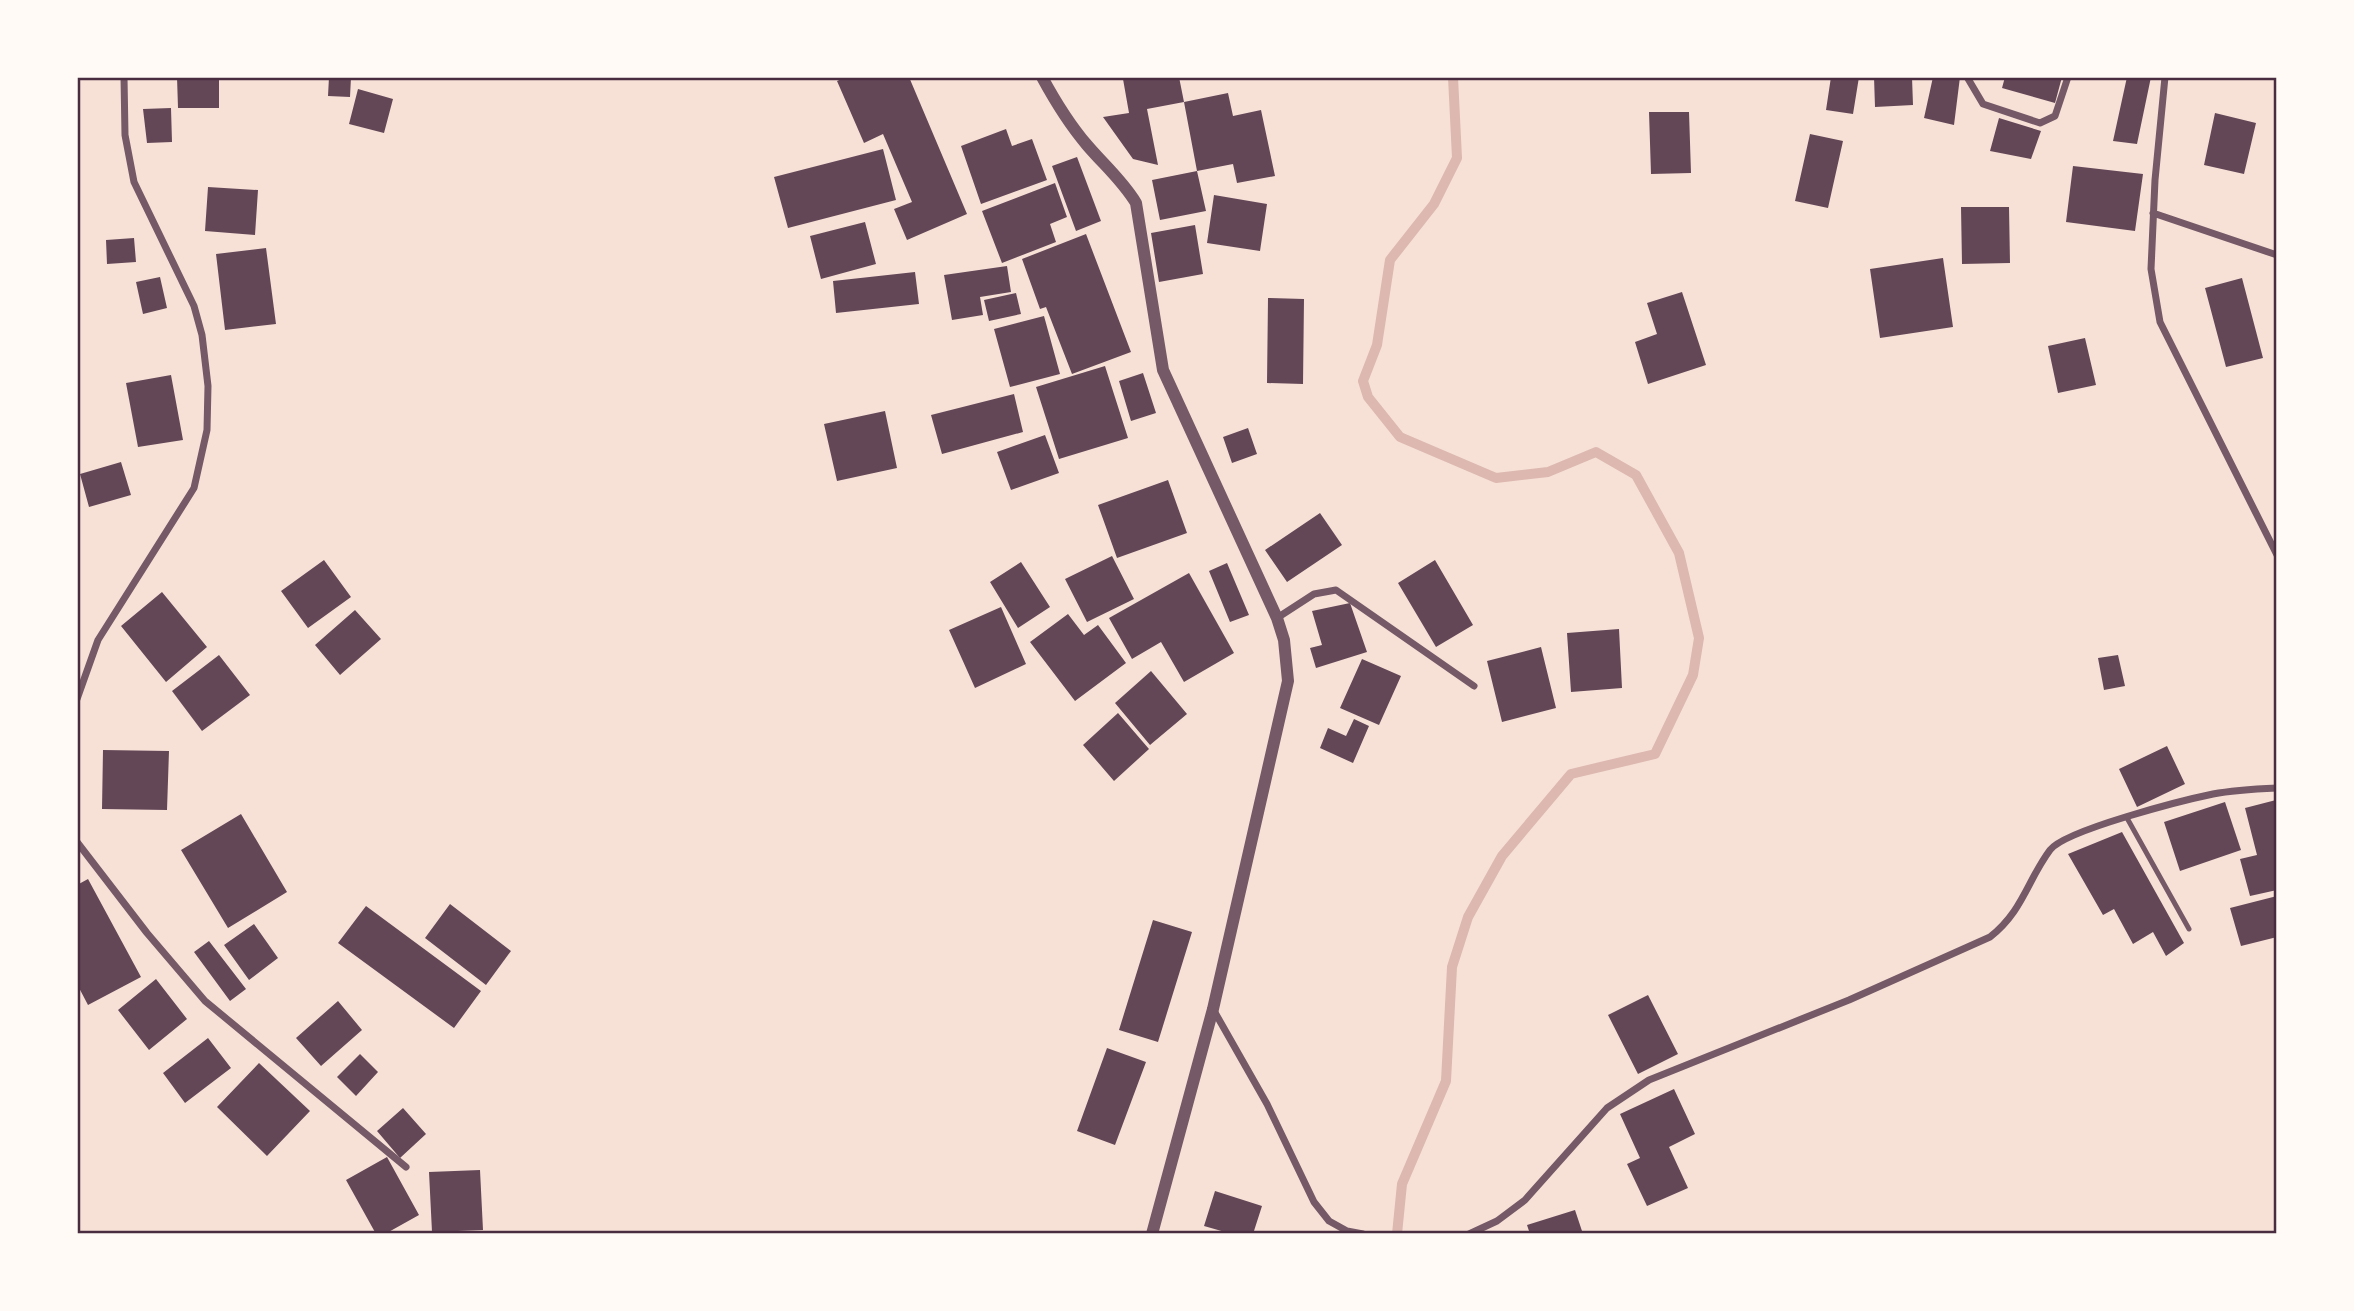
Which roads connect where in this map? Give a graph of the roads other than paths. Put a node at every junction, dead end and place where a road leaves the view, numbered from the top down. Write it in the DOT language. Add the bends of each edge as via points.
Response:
graph roads {
  1 [pos="124,77"];
  2 [pos="1042,77"];
  3 [pos="1967,77"];
  4 [pos="2068,77"];
  5 [pos="2165,77"];
  6 [pos="2153,213"];
  7 [pos="2277,255"];
  8 [pos="2277,555"];
  9 [pos="1277,618"];
  10 [pos="1474,686"];
  11 [pos="77,699"];
  12 [pos="2277,788"];
  13 [pos="2127,818"];
  14 [pos="77,842"];
  15 [pos="2189,929"];
  16 [pos="1213,1009"];
  17 [pos="406,1167"];
  18 [pos="1152,1234"];
  19 [pos="1363,1234"];
  20 [pos="1469,1234"];
  1 -- 11 [label="street" via="125,135 134,182 194,306 202,335 207,430 194,488 98,640"];
  2 -- 9 [label="street" via="1080,136 1136,203 1163,370"];
  3 -- 4 [label="street" via="1983,104 2040,123 2055,116"];
  5 -- 6 [label="street"];
  6 -- 7 [label="street"];
  6 -- 8 [label="street" via="2151,269 2160,321"];
  9 -- 10 [label="street" via="1314,594 1336,590"];
  9 -- 16 [label="street" via="1288,681"];
  12 -- 13 [label="street" via="2192,798"];
  13 -- 15 [label="lane"];
  13 -- 20 [label="street" via="2052,847 2021,904 1990,937 1625,1094 1525,1200"];
  14 -- 17 [label="street" via="205,1001"];
  16 -- 18 [label="street"];
  16 -- 19 [label="street" via="1267,1104 1314,1202 1329,1221"];
}
